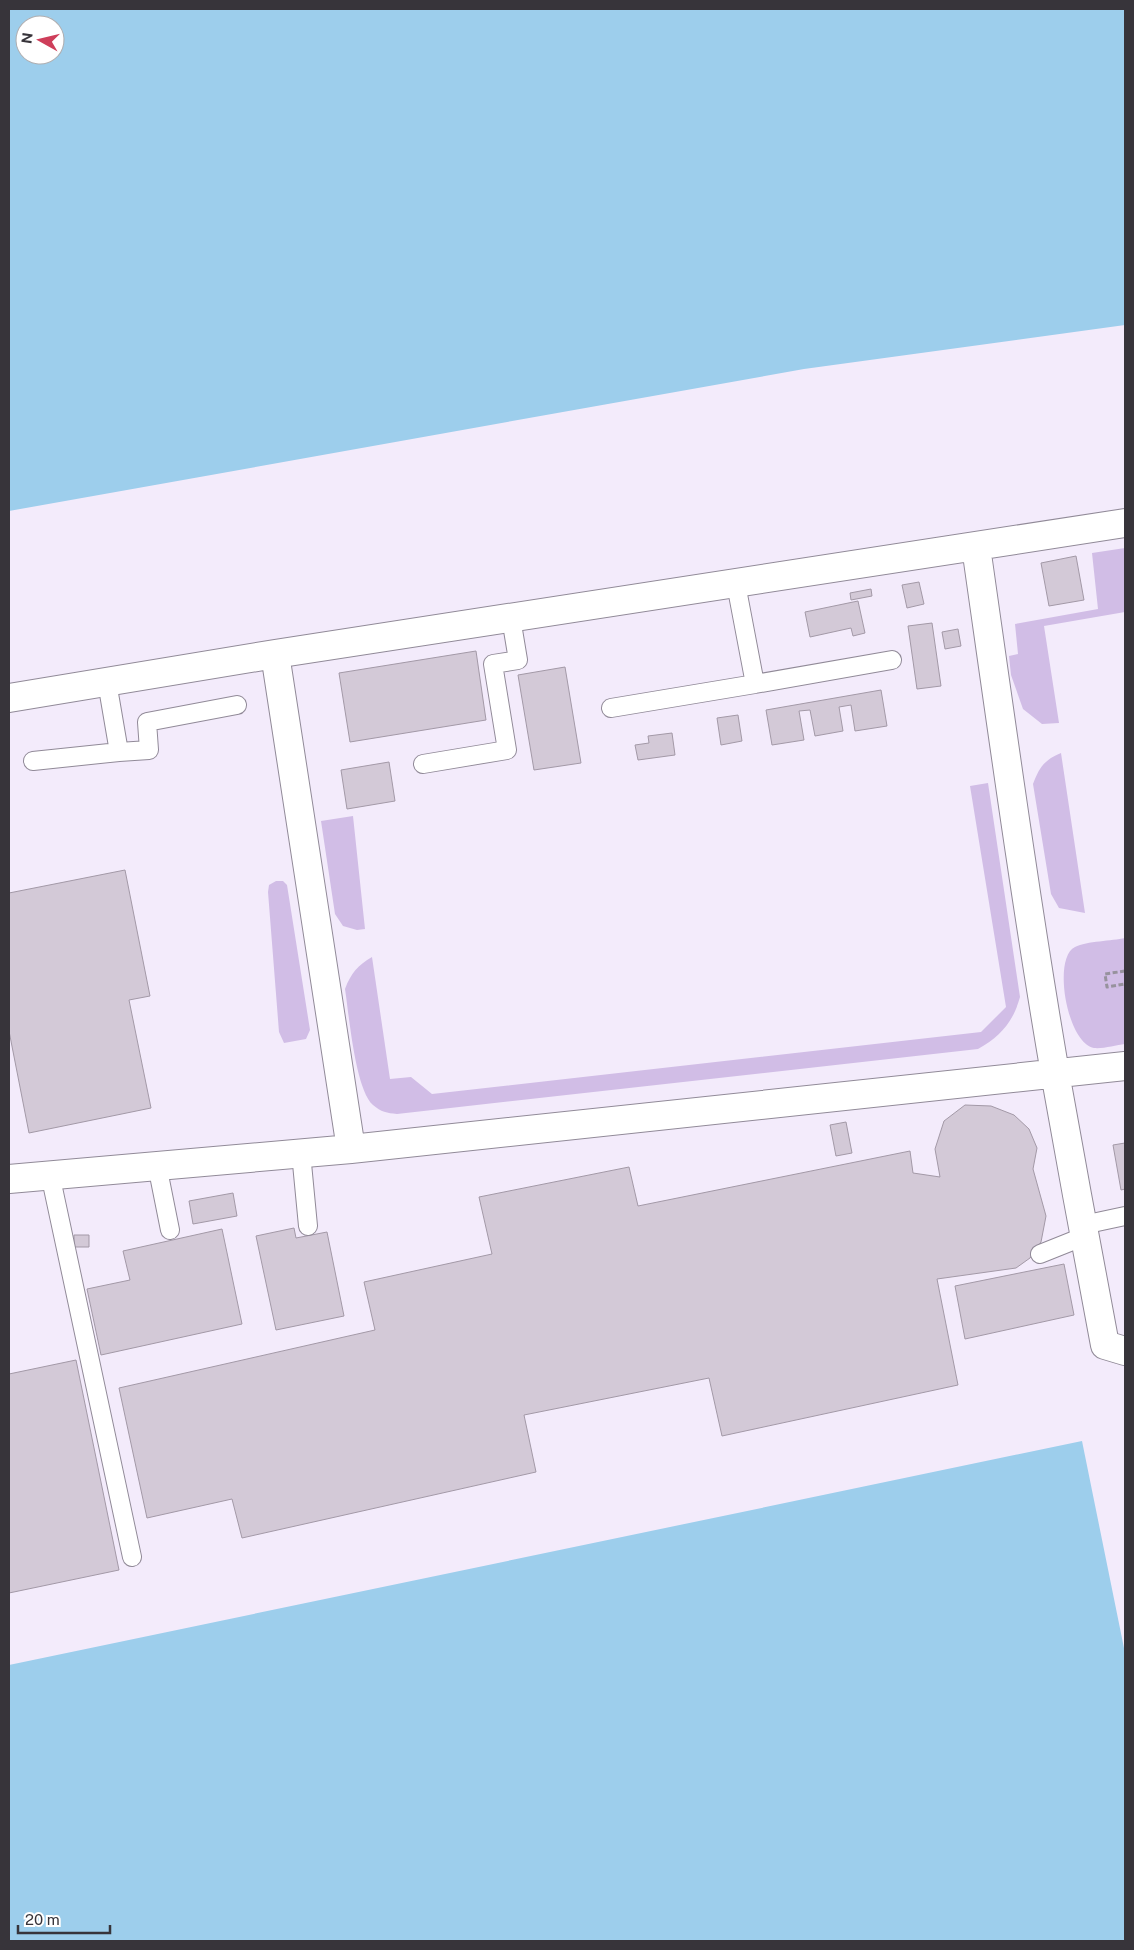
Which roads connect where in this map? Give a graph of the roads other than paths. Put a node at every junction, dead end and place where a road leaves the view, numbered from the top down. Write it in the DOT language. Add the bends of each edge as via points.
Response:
graph roads {
  1 [pos="1125,523"];
  2 [pos="976,547"];
  3 [pos="736,584"];
  4 [pos="511,618"];
  5 [pos="275,654"];
  6 [pos="892,660"];
  7 [pos="107,682"];
  8 [pos="755,684"];
  9 [pos="9,698"];
  10 [pos="237,705"];
  11 [pos="611,708"];
  12 [pos="119,752"];
  13 [pos="34,761"];
  14 [pos="423,764"];
  15 [pos="1125,1066"];
  16 [pos="1055,1072"];
  17 [pos="351,1149"];
  18 [pos="300,1153"];
  19 [pos="157,1165"];
  20 [pos="50,1174"];
  21 [pos="9,1179"];
  22 [pos="1125,1216"];
  23 [pos="308,1226"];
  24 [pos="170,1230"];
  25 [pos="1084,1230"];
  26 [pos="1040,1254"];
  27 [pos="1125,1351"];
  28 [pos="132,1557"];
  1 -- 2 [label="street"];
  2 -- 3 [label="street"];
  2 -- 16 [label="street"];
  3 -- 4 [label="street"];
  3 -- 8 [label="lane"];
  4 -- 5 [label="street"];
  4 -- 14 [label="lane" via="518,660 493,664 507,750"];
  5 -- 7 [label="street"];
  5 -- 17 [label="street"];
  6 -- 8 [label="lane"];
  7 -- 9 [label="street"];
  7 -- 12 [label="lane"];
  8 -- 11 [label="lane"];
  10 -- 12 [label="lane" via="147,722 150,750"];
  12 -- 13 [label="lane"];
  15 -- 16 [label="street"];
  16 -- 17 [label="street"];
  16 -- 25 [label="street"];
  17 -- 18 [label="street"];
  18 -- 19 [label="street"];
  18 -- 23 [label="lane"];
  19 -- 20 [label="street"];
  19 -- 24 [label="lane"];
  20 -- 21 [label="street"];
  20 -- 28 [label="lane"];
  22 -- 25 [label="lane"];
  25 -- 26 [label="lane"];
  25 -- 27 [label="street" via="1105,1344"];
}
